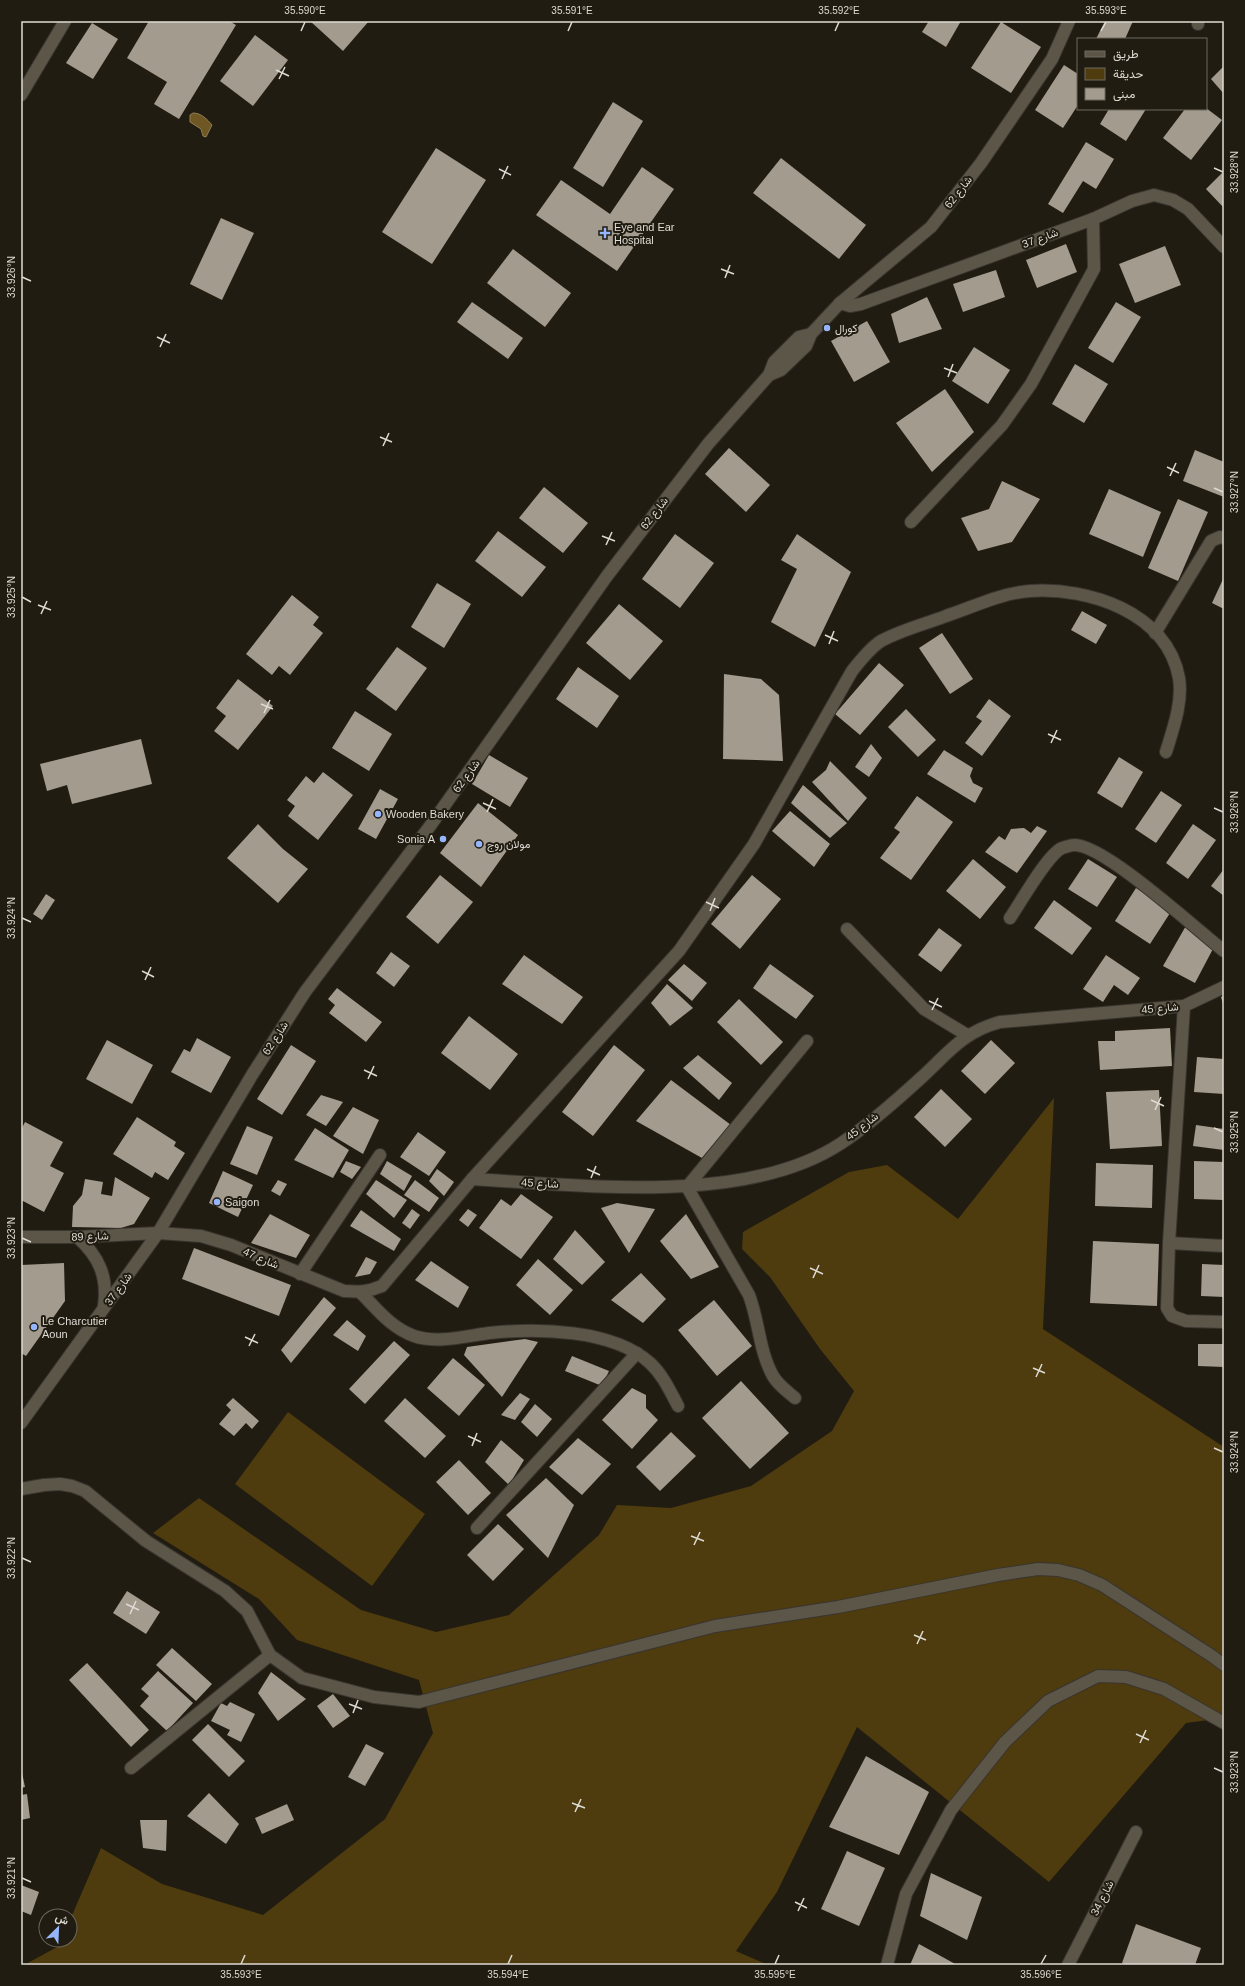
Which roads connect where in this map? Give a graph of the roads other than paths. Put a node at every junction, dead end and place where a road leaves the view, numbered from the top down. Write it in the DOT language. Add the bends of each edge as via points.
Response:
graph roads {
  1 [pos="64,21"];
  2 [pos="1069,21"];
  3 [pos="21,95"];
  4 [pos="1093,219"];
  5 [pos="1224,247"];
  6 [pos="840,303"];
  7 [pos="911,522"];
  8 [pos="1224,538"];
  9 [pos="1155,633"];
  10 [pos="1166,752"];
  11 [pos="1010,918"];
  12 [pos="848,930"];
  13 [pos="1224,951"];
  14 [pos="1224,987"];
  15 [pos="1184,1006"];
  16 [pos="967,1035"];
  17 [pos="807,1041"];
  18 [pos="380,1155"];
  19 [pos="472,1179"];
  20 [pos="687,1187"];
  21 [pos="158,1233"];
  22 [pos="21,1237"];
  23 [pos="77,1237"];
  24 [pos="1169,1243"];
  25 [pos="1224,1246"];
  26 [pos="300,1274"];
  27 [pos="360,1292"];
  28 [pos="104,1308"];
  29 [pos="1224,1322"];
  30 [pos="637,1353"];
  31 [pos="795,1398"];
  32 [pos="678,1406"];
  33 [pos="21,1423"];
  34 [pos="21,1489"];
  35 [pos="477,1528"];
  36 [pos="270,1655"];
  37 [pos="1224,1665"];
  38 [pos="1224,1723"];
  39 [pos="131,1768"];
  40 [pos="1136,1832"];
  41 [pos="886,1965"];
  42 [pos="1068,1965"];
  1 -- 3 [label="street"];
  2 -- 6 [label="street, شارع 62" via="1052,59 980,163 931,227"];
  4 -- 5 [label="street, شارع 37" via="1132,201 1154,195 1173,200 1188,210"];
  4 -- 6 [label="street, شارع 37" via="861,304 850,306"];
  4 -- 7 [label="street" via="1094,269 1031,384 1002,425"];
  6 -- 21 [label="street, شارع 62" via="811,334 806,346 781,370 769,375 708,444 607,576 430,826 305,992 252,1075"];
  8 -- 9 [label="street" via="1211,541"];
  9 -- 10 [label="street" via="1171,653 1179,678 1175,722"];
  9 -- 19 [label="street" via="1132,613 1112,603 1077,594 1029,591 1007,595 881,642 861,659 852,671 754,844 679,951"];
  11 -- 13 [label="street" via="1051,857 1061,849 1074,845 1081,846 1117,864"];
  12 -- 16 [label="street" via="924,1009"];
  14 -- 15 [label="street, شارع 45"];
  15 -- 16 [label="street, شارع 45" via="1000,1022 983,1026"];
  15 -- 24 [label="street"];
  16 -- 20 [label="street, شارع 45" via="921,1078 839,1144 795,1166 765,1175"];
  17 -- 20 [label="street"];
  18 -- 26 [label="street"];
  19 -- 20 [label="street, شارع 45" via="592,1186"];
  19 -- 27 [label="street" via="382,1286"];
  20 -- 31 [label="street" via="749,1295 756,1311 766,1359 774,1376 781,1387"];
  21 -- 23 [label="street, شارع 89"];
  21 -- 26 [label="street, شارع 47" via="201,1236 231,1245"];
  21 -- 28 [label="street, شارع 37"];
  22 -- 23 [label="street, شارع 89"];
  23 -- 28 [label="street" via="89,1248 104,1276"];
  24 -- 25 [label="street"];
  24 -- 29 [label="street" via="1167,1308 1172,1316 1186,1321"];
  26 -- 27 [label="street, شارع 47" via="344,1291"];
  27 -- 30 [label="street" via="395,1327 415,1336 436,1340 502,1332 576,1332"];
  28 -- 33 [label="street, شارع 37"];
  30 -- 32 [label="street" via="650,1362 660,1374"];
  30 -- 35 [label="street"];
  34 -- 36 [label="street" via="60,1484 85,1491 146,1541 225,1591 247,1611"];
  36 -- 37 [label="street" via="302,1678 374,1698 419,1702 715,1626 838,1607 1038,1569 1079,1575 1102,1585"];
  36 -- 39 [label="street"];
  38 -- 41 [label="street" via="1164,1689 1126,1677 1098,1676 1048,1701 1005,1742 951,1810 906,1894"];
  40 -- 42 [label="street, شارع 34"];
}
